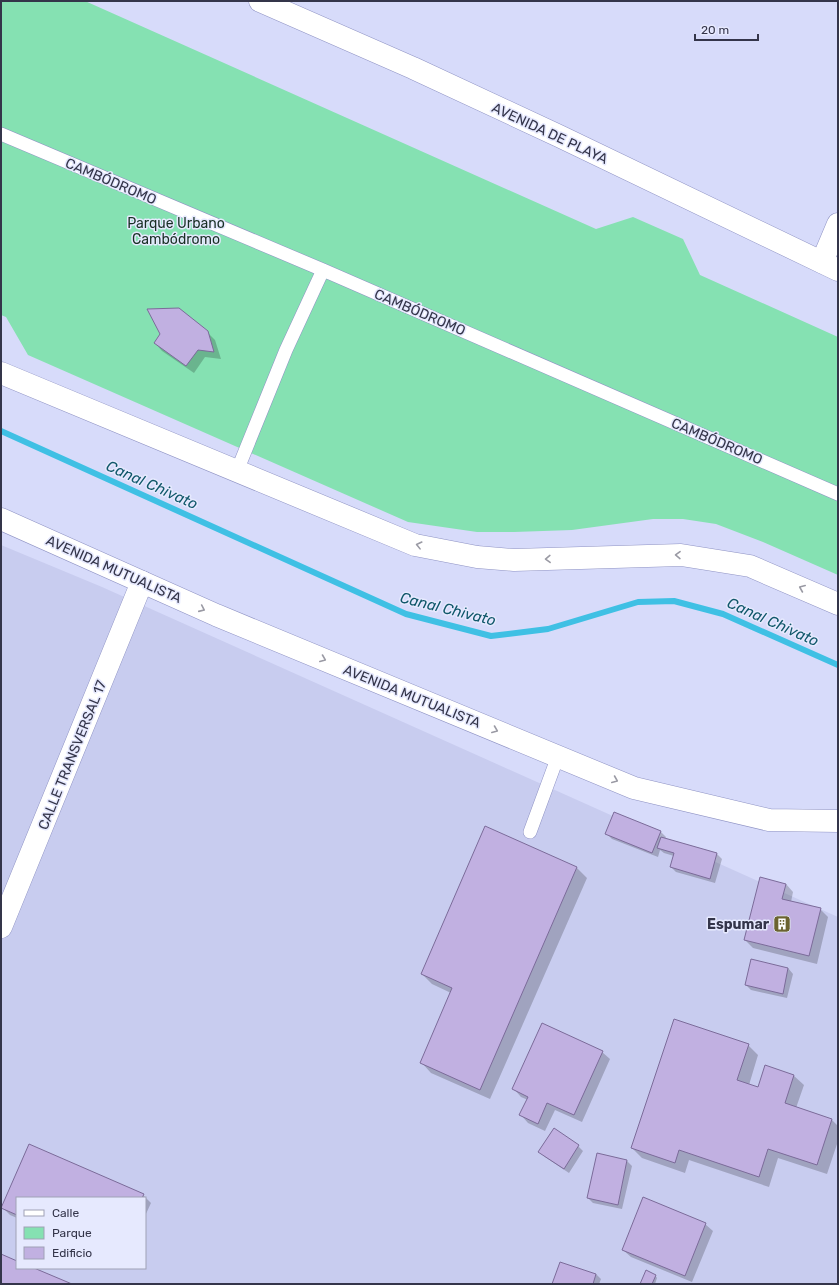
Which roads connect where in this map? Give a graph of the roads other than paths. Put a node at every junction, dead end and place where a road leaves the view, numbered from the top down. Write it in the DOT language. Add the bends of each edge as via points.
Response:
graph roads {
  1 [pos="260,1"];
  2 [pos="1,134"];
  3 [pos="838,224"];
  4 [pos="830,266"];
  5 [pos="323,270"];
  6 [pos="1,373"];
  7 [pos="237,471"];
  8 [pos="838,494"];
  9 [pos="1,519"];
  10 [pos="142,582"];
  11 [pos="838,604"];
  12 [pos="558,756"];
  13 [pos="838,821"];
  14 [pos="530,832"];
  15 [pos="1,927"];
  1 -- 4 [label="main road, AVENIDA DE PLAYA" via="559,136"];
  2 -- 5 [label="lane, CAMBÓDROMO"];
  3 -- 4 [label="main road"];
  5 -- 7 [label="lane" via="286,350"];
  5 -- 8 [label="lane, CAMBÓDROMO"];
  6 -- 7 [label="main road"];
  11 -- 7 [label="main road, one-way" via="750,566 682,555 514,560 477,557 416,545"];
  9 -- 10 [label="main road, AVENIDA MUTUALISTA"];
  10 -- 12 [label="main road, AVENIDA MUTUALISTA, one-way"];
  10 -- 15 [label="main road, CALLE TRANSVERSAL 17"];
  12 -- 13 [label="main road, AVENIDA MUTUALISTA, one-way" via="634,788 768,820"];
  12 -- 14 [label="lane"];
}
